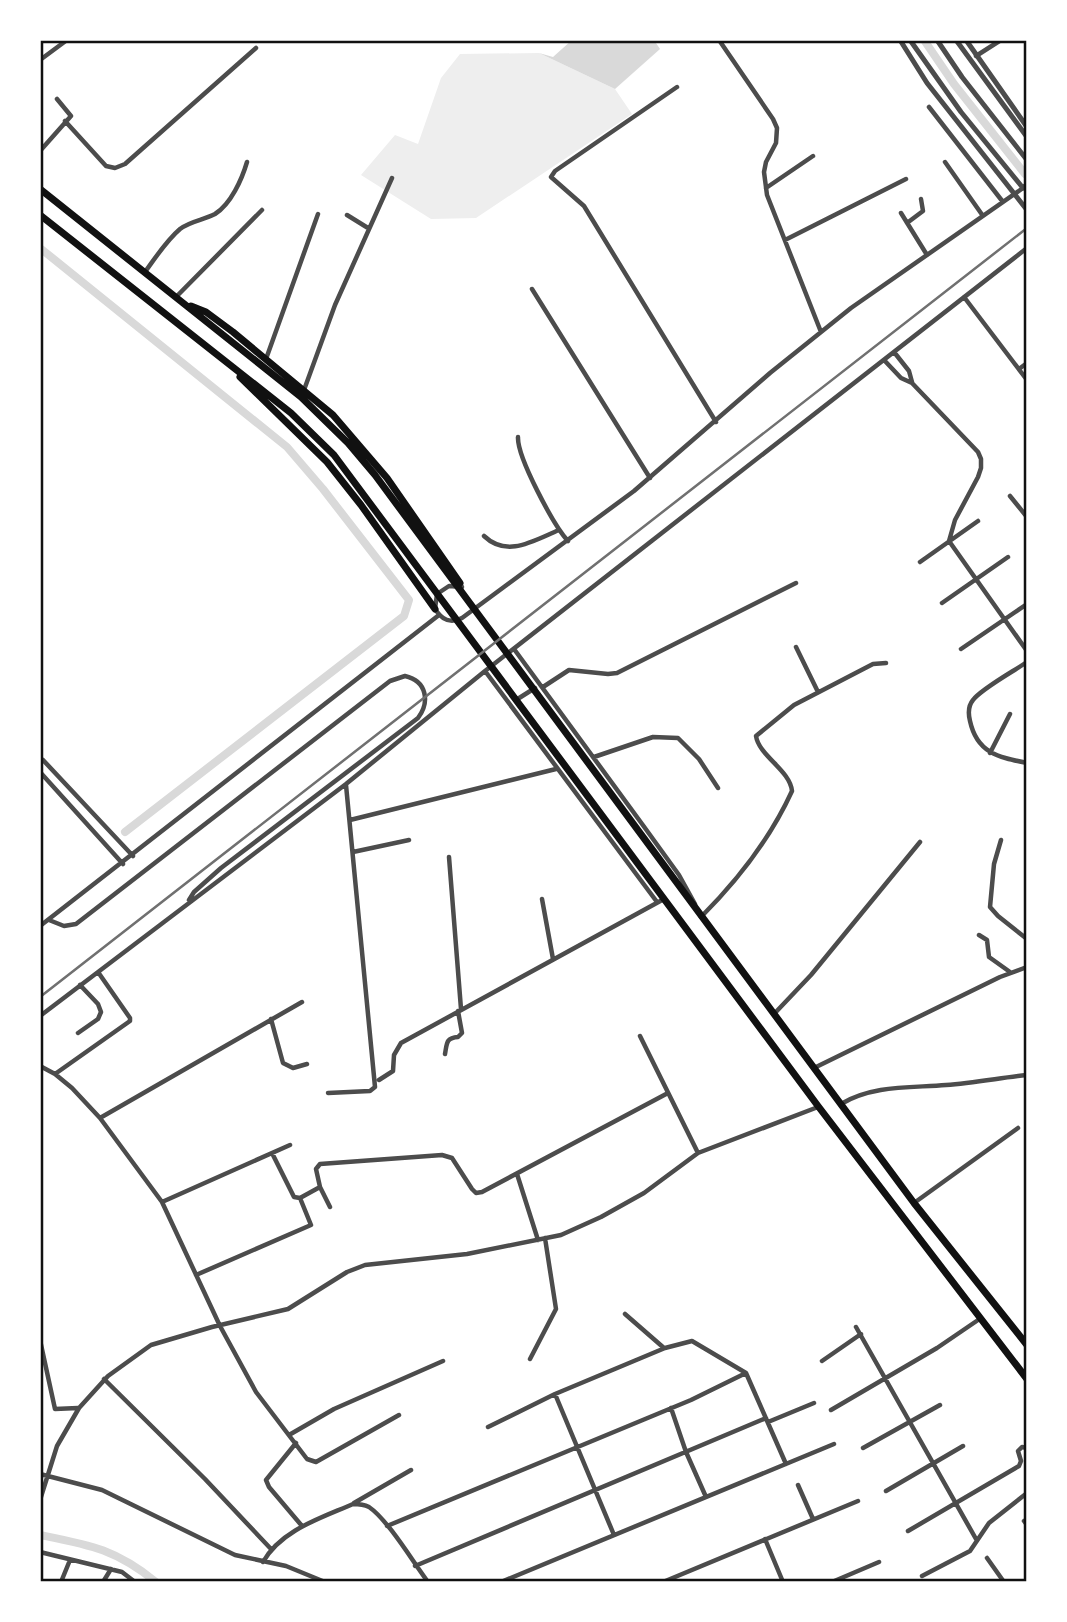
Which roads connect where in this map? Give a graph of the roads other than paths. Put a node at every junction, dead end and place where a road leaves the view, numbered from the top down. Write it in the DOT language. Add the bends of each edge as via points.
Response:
graph roads {
  1 [pos="66,40"];
  2 [pos="719,40"];
  3 [pos="900,40"];
  4 [pos="910,40"];
  5 [pos="937,40"];
  6 [pos="956,40"];
  7 [pos="966,40"];
  8 [pos="1001,40"];
  9 [pos="256,48"];
  10 [pos="976,56"];
  11 [pos="40,60"];
  12 [pos="677,87"];
  13 [pos="57,99"];
  14 [pos="929,107"];
  15 [pos="65,121"];
  16 [pos="1027,127"];
  17 [pos="1027,137"];
  18 [pos="40,150"];
  19 [pos="813,156"];
  20 [pos="1027,160"];
  21 [pos="247,162"];
  22 [pos="945,162"];
  23 [pos="392,178"];
  24 [pos="906,179"];
  25 [pos="1025,186"];
  26 [pos="766,188"];
  27 [pos="40,189"];
  28 [pos="921,199"];
  29 [pos="1003,202"];
  30 [pos="1027,210"];
  31 [pos="262,211"];
  32 [pos="901,213"];
  33 [pos="40,215"];
  34 [pos="318,215"];
  35 [pos="347,215"];
  36 [pos="983,216"];
  37 [pos="907,223"];
  38 [pos="368,228"];
  39 [pos="785,240"];
  40 [pos="1027,248"];
  41 [pos="927,255"];
  42 [pos="145,272"];
  43 [pos="532,289"];
  44 [pos="964,297"];
  45 [pos="179,299"];
  46 [pos="821,332"];
  47 [pos="894,352"];
  48 [pos="265,360"];
  49 [pos="884,360"];
  50 [pos="1027,363"];
  51 [pos="232,366"];
  52 [pos="1018,369"];
  53 [pos="1027,380"];
  54 [pos="912,383"];
  55 [pos="304,390"];
  56 [pos="716,422"];
  57 [pos="518,437"];
  58 [pos="650,478"];
  59 [pos="1010,496"];
  60 [pos="1027,517"];
  61 [pos="978,521"];
  62 [pos="559,530"];
  63 [pos="484,536"];
  64 [pos="568,541"];
  65 [pos="950,541"];
  66 [pos="1008,557"];
  67 [pos="920,562"];
  68 [pos="976,580"];
  69 [pos="796,583"];
  70 [pos="462,587"];
  71 [pos="943,603"];
  72 [pos="1027,604"];
  73 [pos="477,607"];
  74 [pos="437,612"];
  75 [pos="1005,620"];
  76 [pos="796,647"];
  77 [pos="514,649"];
  78 [pos="961,649"];
  79 [pos="1027,651"];
  80 [pos="1027,662"];
  81 [pos="886,663"];
  82 [pos="485,671"];
  83 [pos="538,680"];
  84 [pos="543,687"];
  85 [pos="818,692"];
  86 [pos="506,701"];
  87 [pos="1010,714"];
  88 [pos="990,753"];
  89 [pos="594,757"];
  90 [pos="40,759"];
  91 [pos="1027,763"];
  92 [pos="556,769"];
  93 [pos="40,772"];
  94 [pos="346,784"];
  95 [pos="718,789"];
  96 [pos="350,820"];
  97 [pos="409,840"];
  98 [pos="1001,840"];
  99 [pos="920,842"];
  100 [pos="353,852"];
  101 [pos="133,856"];
  102 [pos="449,858"];
  103 [pos="123,864"];
  104 [pos="542,899"];
  105 [pos="660,900"];
  106 [pos="187,903"];
  107 [pos="699,914"];
  108 [pos="49,920"];
  109 [pos="40,926"];
  110 [pos="979,935"];
  111 [pos="1027,939"];
  112 [pos="552,959"];
  113 [pos="1027,967"];
  114 [pos="98,972"];
  115 [pos="1010,973"];
  116 [pos="80,985"];
  117 [pos="302,1002"];
  118 [pos="459,1010"];
  119 [pos="774,1014"];
  120 [pos="40,1016"];
  121 [pos="271,1019"];
  122 [pos="78,1033"];
  123 [pos="640,1035"];
  124 [pos="445,1054"];
  125 [pos="307,1064"];
  126 [pos="40,1066"];
  127 [pos="814,1068"];
  128 [pos="55,1074"];
  129 [pos="1027,1075"];
  130 [pos="379,1080"];
  131 [pos="328,1093"];
  132 [pos="668,1093"];
  133 [pos="841,1104"];
  134 [pos="818,1107"];
  135 [pos="100,1118"];
  136 [pos="1018,1128"];
  137 [pos="290,1145"];
  138 [pos="272,1153"];
  139 [pos="698,1153"];
  140 [pos="517,1174"];
  141 [pos="320,1187"];
  142 [pos="300,1198"];
  143 [pos="162,1202"];
  144 [pos="914,1203"];
  145 [pos="330,1207"];
  146 [pos="545,1238"];
  147 [pos="538,1240"];
  148 [pos="196,1275"];
  149 [pos="625,1314"];
  150 [pos="981,1318"];
  151 [pos="220,1326"];
  152 [pos="856,1327"];
  153 [pos="861,1334"];
  154 [pos="40,1340"];
  155 [pos="1027,1345"];
  156 [pos="664,1348"];
  157 [pos="530,1359"];
  158 [pos="821,1361"];
  159 [pos="443,1362"];
  160 [pos="746,1373"];
  161 [pos="886,1378"];
  162 [pos="1027,1378"];
  163 [pos="104,1379"];
  164 [pos="555,1394"];
  165 [pos="814,1403"];
  166 [pos="940,1405"];
  167 [pos="79,1408"];
  168 [pos="671,1408"];
  169 [pos="831,1410"];
  170 [pos="399,1415"];
  171 [pos="767,1420"];
  172 [pos="911,1422"];
  173 [pos="488,1427"];
  174 [pos="289,1435"];
  175 [pos="296,1443"];
  176 [pos="834,1444"];
  177 [pos="962,1446"];
  178 [pos="577,1448"];
  179 [pos="863,1448"];
  180 [pos="1027,1448"];
  181 [pos="686,1452"];
  182 [pos="934,1463"];
  183 [pos="786,1464"];
  184 [pos="411,1470"];
  185 [pos="40,1474"];
  186 [pos="48,1475"];
  187 [pos="798,1485"];
  188 [pos="886,1490"];
  189 [pos="596,1491"];
  190 [pos="1027,1493"];
  191 [pos="706,1497"];
  192 [pos="40,1500"];
  193 [pos="858,1501"];
  194 [pos="353,1504"];
  195 [pos="957,1504"];
  196 [pos="813,1519"];
  197 [pos="302,1526"];
  198 [pos="387,1526"];
  199 [pos="908,1531"];
  200 [pos="614,1535"];
  201 [pos="765,1539"];
  202 [pos="976,1539"];
  203 [pos="271,1549"];
  204 [pos="40,1552"];
  205 [pos="986,1558"];
  206 [pos="70,1560"];
  207 [pos="263,1562"];
  208 [pos="879,1562"];
  209 [pos="415,1566"];
  210 [pos="111,1569"];
  211 [pos="922,1576"];
  212 [pos="61,1582"];
  213 [pos="103,1582"];
  214 [pos="135,1582"];
  215 [pos="325,1582"];
  216 [pos="428,1582"];
  217 [pos="501,1582"];
  218 [pos="663,1582"];
  219 [pos="783,1582"];
  220 [pos="832,1582"];
  221 [pos="1004,1582"];
  1 -- 11 [label="street"];
  2 -- 26 [label="street" via="775,123 776,143 764,172"];
  3 -- 30 [label="street" via="927,83"];
  4 -- 25 [label="street" via="961,112"];
  5 -- 20 [label="street"];
  6 -- 17 [label="street"];
  7 -- 10 [label="street"];
  8 -- 10 [label="street"];
  9 -- 15 [label="street" via="115,168 106,166"];
  10 -- 16 [label="street"];
  12 -- 56 [label="street" via="551,177 584,206"];
  13 -- 15 [label="street" via="71,116"];
  14 -- 29 [label="street"];
  15 -- 18 [label="street"];
  19 -- 26 [label="street"];
  21 -- 42 [label="street" via="223,207 171,237"];
  22 -- 36 [label="street"];
  23 -- 38 [label="street"];
  24 -- 39 [label="street"];
  25 -- 29 [label="street"];
  26 -- 39 [label="street"];
  27 -- 42 [label="highway"];
  28 -- 37 [label="street" via="923,211"];
  29 -- 36 [label="street"];
  31 -- 45 [label="street"];
  32 -- 37 [label="street"];
  33 -- 51 [label="highway"];
  34 -- 48 [label="street"];
  35 -- 38 [label="street"];
  36 -- 41 [label="street"];
  37 -- 41 [label="street"];
  38 -- 55 [label="street"];
  39 -- 46 [label="street"];
  40 -- 44 [label="street"];
  41 -- 46 [label="street"];
  42 -- 45 [label="highway"];
  43 -- 58 [label="street"];
  44 -- 47 [label="street"];
  44 -- 52 [label="street"];
  45 -- 48 [label="highway" via="206,312"];
  45 -- 107 [label="highway" via="301,397 360,457"];
  46 -- 56 [label="street"];
  47 -- 49 [label="street"];
  47 -- 54 [label="street"];
  48 -- 55 [label="highway"];
  49 -- 54 [label="street"];
  49 -- 77 [label="street"];
  50 -- 52 [label="street"];
  51 -- 74 [label="highway" via="332,469"];
  51 -- 105 [label="highway" via="334,455"];
  52 -- 53 [label="street"];
  54 -- 65 [label="street" via="981,459 978,477 955,520"];
  55 -- 70 [label="highway" via="358,442"];
  56 -- 58 [label="street"];
  57 -- 62 [label="street" via="518,448"];
  58 -- 64 [label="street"];
  59 -- 60 [label="street"];
  61 -- 65 [label="street"];
  62 -- 63 [label="street" via="507,547"];
  62 -- 64 [label="street"];
  64 -- 73 [label="street"];
  65 -- 67 [label="street"];
  65 -- 68 [label="street"];
  66 -- 68 [label="street"];
  68 -- 71 [label="street"];
  68 -- 75 [label="street"];
  69 -- 84 [label="street" via="617,673 569,670"];
  70 -- 73 [label="highway"];
  70 -- 74 [label="street" via="440,590 435,599"];
  72 -- 75 [label="street"];
  73 -- 74 [label="street" via="450,621"];
  74 -- 101 [label="street"];
  75 -- 78 [label="street"];
  75 -- 79 [label="street"];
  76 -- 85 [label="street"];
  77 -- 82 [label="street"];
  77 -- 83 [label="street"];
  80 -- 88 [label="street" via="974,698 969,707 974,736"];
  81 -- 85 [label="street" via="873,664"];
  82 -- 86 [label="street"];
  82 -- 94 [label="street"];
  83 -- 84 [label="street"];
  83 -- 86 [label="street" via="535,689 520,699"];
  84 -- 89 [label="street"];
  85 -- 107 [label="street" via="789,708 756,736 792,791 732,884"];
  86 -- 92 [label="street"];
  87 -- 88 [label="street"];
  88 -- 91 [label="street"];
  89 -- 95 [label="street" via="653,737 678,738 699,759"];
  89 -- 107 [label="street" via="692,895"];
  90 -- 101 [label="street"];
  92 -- 96 [label="street"];
  92 -- 105 [label="street"];
  93 -- 103 [label="street"];
  94 -- 96 [label="street"];
  94 -- 106 [label="street"];
  96 -- 100 [label="street"];
  97 -- 100 [label="street"];
  98 -- 111 [label="street" via="990,907"];
  99 -- 119 [label="street"];
  100 -- 131 [label="street" via="375,1087"];
  101 -- 103 [label="street"];
  102 -- 118 [label="street"];
  103 -- 108 [label="street"];
  104 -- 112 [label="street"];
  105 -- 112 [label="street"];
  105 -- 134 [label="highway"];
  106 -- 108 [label="street" via="206,880 418,718 426,695 420,683 405,676 390,681 76,924 64,926"];
  106 -- 114 [label="street"];
  107 -- 119 [label="highway"];
  108 -- 109 [label="street"];
  110 -- 115 [label="street" via="987,940 989,957"];
  112 -- 118 [label="street"];
  113 -- 115 [label="street"];
  114 -- 116 [label="street"];
  114 -- 128 [label="street" via="130,1021"];
  115 -- 127 [label="street"];
  116 -- 120 [label="street"];
  116 -- 122 [label="street" via="101,1012"];
  117 -- 121 [label="street"];
  118 -- 124 [label="street" via="462,1033 448,1040"];
  118 -- 130 [label="street" via="401,1044 394,1055 393,1071"];
  119 -- 127 [label="highway"];
  121 -- 125 [label="street" via="282,1063 293,1068"];
  121 -- 135 [label="street"];
  123 -- 132 [label="street"];
  126 -- 128 [label="street"];
  127 -- 133 [label="highway"];
  128 -- 135 [label="street"];
  129 -- 133 [label="street" via="885,1089"];
  132 -- 139 [label="street"];
  132 -- 140 [label="street"];
  133 -- 144 [label="highway"];
  134 -- 139 [label="street"];
  134 -- 150 [label="highway"];
  135 -- 143 [label="street"];
  136 -- 144 [label="street"];
  137 -- 138 [label="street"];
  138 -- 142 [label="street" via="294,1197"];
  138 -- 143 [label="street"];
  139 -- 146 [label="street" via="622,1205 577,1229"];
  140 -- 141 [label="street" via="476,1193 452,1157 442,1155 320,1164 316,1169"];
  140 -- 147 [label="street"];
  141 -- 142 [label="street"];
  141 -- 145 [label="street"];
  142 -- 148 [label="street" via="309,1226"];
  143 -- 148 [label="street"];
  144 -- 155 [label="highway"];
  146 -- 147 [label="street"];
  146 -- 157 [label="street" via="556,1308"];
  147 -- 151 [label="street" via="467,1254 365,1265 288,1309"];
  148 -- 151 [label="street"];
  149 -- 156 [label="street"];
  150 -- 161 [label="street"];
  150 -- 162 [label="highway"];
  151 -- 163 [label="street" via="152,1345"];
  151 -- 174 [label="street" via="256,1392"];
  152 -- 153 [label="street"];
  153 -- 158 [label="street"];
  153 -- 161 [label="street"];
  154 -- 167 [label="street" via="55,1409"];
  156 -- 160 [label="street" via="692,1341"];
  156 -- 164 [label="street"];
  159 -- 174 [label="street" via="334,1409"];
  160 -- 168 [label="street"];
  160 -- 171 [label="street"];
  161 -- 169 [label="street"];
  161 -- 172 [label="street"];
  163 -- 167 [label="street"];
  163 -- 203 [label="street"];
  164 -- 173 [label="street"];
  164 -- 178 [label="street"];
  165 -- 171 [label="street"];
  166 -- 172 [label="street"];
  167 -- 186 [label="street" via="57,1446"];
  168 -- 178 [label="street"];
  168 -- 181 [label="street"];
  170 -- 175 [label="street" via="316,1462 307,1459"];
  171 -- 181 [label="street"];
  171 -- 183 [label="street"];
  172 -- 179 [label="street"];
  172 -- 182 [label="street"];
  174 -- 175 [label="street"];
  175 -- 197 [label="street" via="266,1480"];
  176 -- 183 [label="street"];
  177 -- 182 [label="street"];
  178 -- 189 [label="street"];
  178 -- 198 [label="street"];
  180 -- 195 [label="street" via="1018,1451 1019,1466"];
  181 -- 189 [label="street"];
  181 -- 191 [label="street"];
  182 -- 188 [label="street"];
  182 -- 195 [label="street"];
  183 -- 191 [label="street"];
  184 -- 194 [label="street"];
  185 -- 186 [label="street"];
  186 -- 192 [label="street"];
  186 -- 207 [label="street" via="122,1497 235,1555"];
  187 -- 196 [label="street"];
  189 -- 200 [label="street"];
  189 -- 209 [label="street"];
  190 -- 202 [label="street"];
  191 -- 200 [label="street"];
  193 -- 196 [label="street"];
  194 -- 197 [label="street"];
  194 -- 198 [label="street" via="368,1507"];
  195 -- 199 [label="street"];
  195 -- 202 [label="street"];
  196 -- 201 [label="street"];
  197 -- 203 [label="street"];
  198 -- 209 [label="street"];
  200 -- 217 [label="street"];
  201 -- 218 [label="street"];
  201 -- 219 [label="street"];
  202 -- 211 [label="street" via="970,1551"];
  203 -- 207 [label="street"];
  204 -- 206 [label="street"];
  205 -- 221 [label="street"];
  206 -- 210 [label="street"];
  206 -- 212 [label="street"];
  207 -- 215 [label="street"];
  208 -- 220 [label="street"];
  209 -- 216 [label="street"];
  210 -- 213 [label="street"];
  210 -- 214 [label="street"];
}
